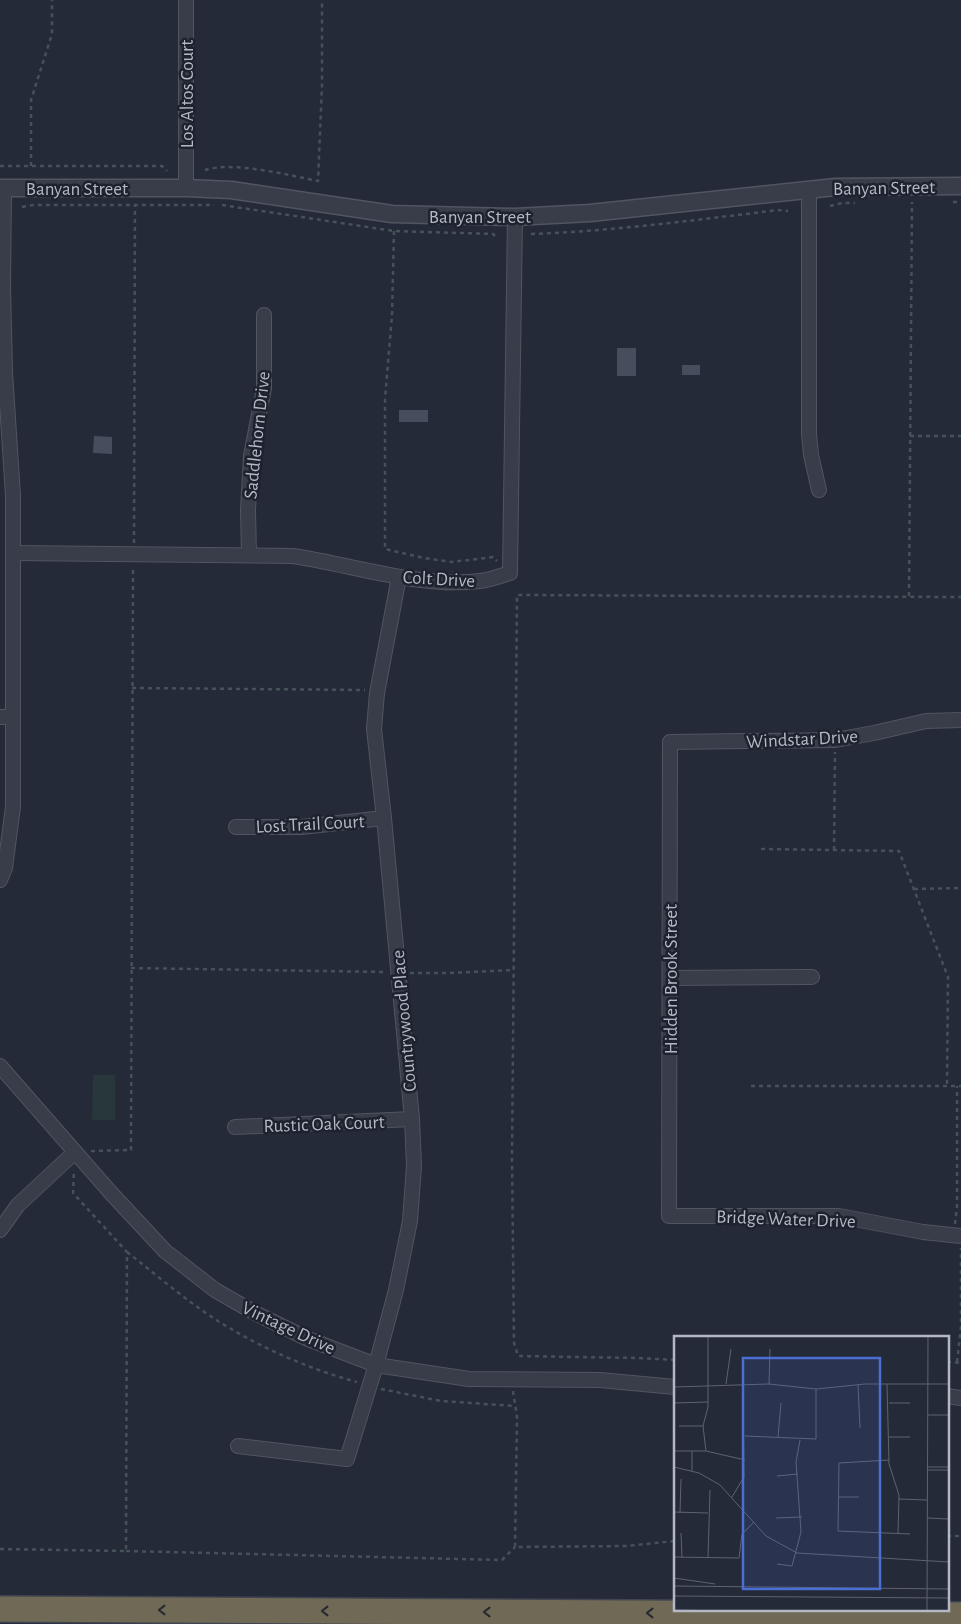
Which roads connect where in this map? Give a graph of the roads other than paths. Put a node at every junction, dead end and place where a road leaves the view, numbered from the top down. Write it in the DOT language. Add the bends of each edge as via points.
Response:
graph roads {
  1 [pos="186,0"];
  2 [pos="961,186"];
  3 [pos="2,188"];
  4 [pos="186,188"];
  5 [pos="809,189"];
  6 [pos="515,217"];
  7 [pos="264,315"];
  8 [pos="818,490"];
  9 [pos="13,553"];
  10 [pos="249,555"];
  11 [pos="399,577"];
  12 [pos="6,717"];
  13 [pos="961,720"];
  14 [pos="670,742"];
  15 [pos="384,818"];
  16 [pos="236,827"];
  17 [pos="0,880"];
  18 [pos="812,977"];
  19 [pos="670,978"];
  20 [pos="0,1066"];
  21 [pos="412,1119"];
  22 [pos="235,1127"];
  23 [pos="74,1152"];
  24 [pos="669,1216"];
  25 [pos="0,1230"];
  26 [pos="959,1239"];
  27 [pos="376,1366"];
  28 [pos="674,1388"];
  29 [pos="948,1396"];
  30 [pos="961,1398"];
  31 [pos="238,1446"];
  32 [pos="0,1608"];
  33 [pos="961,1615"];
  1 -- 4 [label="street, Los Altos Court"];
  2 -- 5 [label="street, Banyan Street"];
  3 -- 4 [label="street, Banyan Street"];
  3 -- 9 [label="street" via="5,372 13,496"];
  4 -- 6 [label="street, Banyan Street" via="264,194 392,214"];
  5 -- 6 [label="street, Banyan Street" via="590,213"];
  5 -- 8 [label="street" via="809,434"];
  6 -- 11 [label="street, Colt Drive" via="510,573 481,581 445,582"];
  7 -- 10 [label="street, Saddlehorn Drive" via="264,388 251,456"];
  9 -- 10 [label="street, Colt Drive"];
  9 -- 12 [label="street"];
  10 -- 11 [label="street, Colt Drive" via="293,556"];
  11 -- 15 [label="street, Countrywood Place" via="377,693 374,728"];
  12 -- 17 [label="street" via="14,807 5,868"];
  13 -- 14 [label="street, Windstar Drive" via="926,721 835,740"];
  14 -- 19 [label="street, Hidden Brook Street"];
  15 -- 16 [label="street, Lost Trail Court" via="301,827"];
  15 -- 21 [label="street, Countrywood Place"];
  18 -- 19 [label="street"];
  19 -- 24 [label="street, Hidden Brook Street"];
  20 -- 23 [label="street, Vintage Drive"];
  21 -- 22 [label="street, Rustic Oak Court"];
  21 -- 27 [label="street, Countrywood Place" via="414,1166 410,1221"];
  23 -- 25 [label="street" via="18,1205"];
  23 -- 27 [label="street, Vintage Drive" via="165,1251 215,1290 308,1339"];
  24 -- 26 [label="street, Bridge Water Drive" via="839,1216"];
  27 -- 28 [label="street, Vintage Drive" via="469,1379 600,1380"];
  27 -- 31 [label="street, Countrywood Place" via="347,1459"];
  29 -- 30 [label="street"];
  33 -- 32 [label="highway, one-way"];
}
